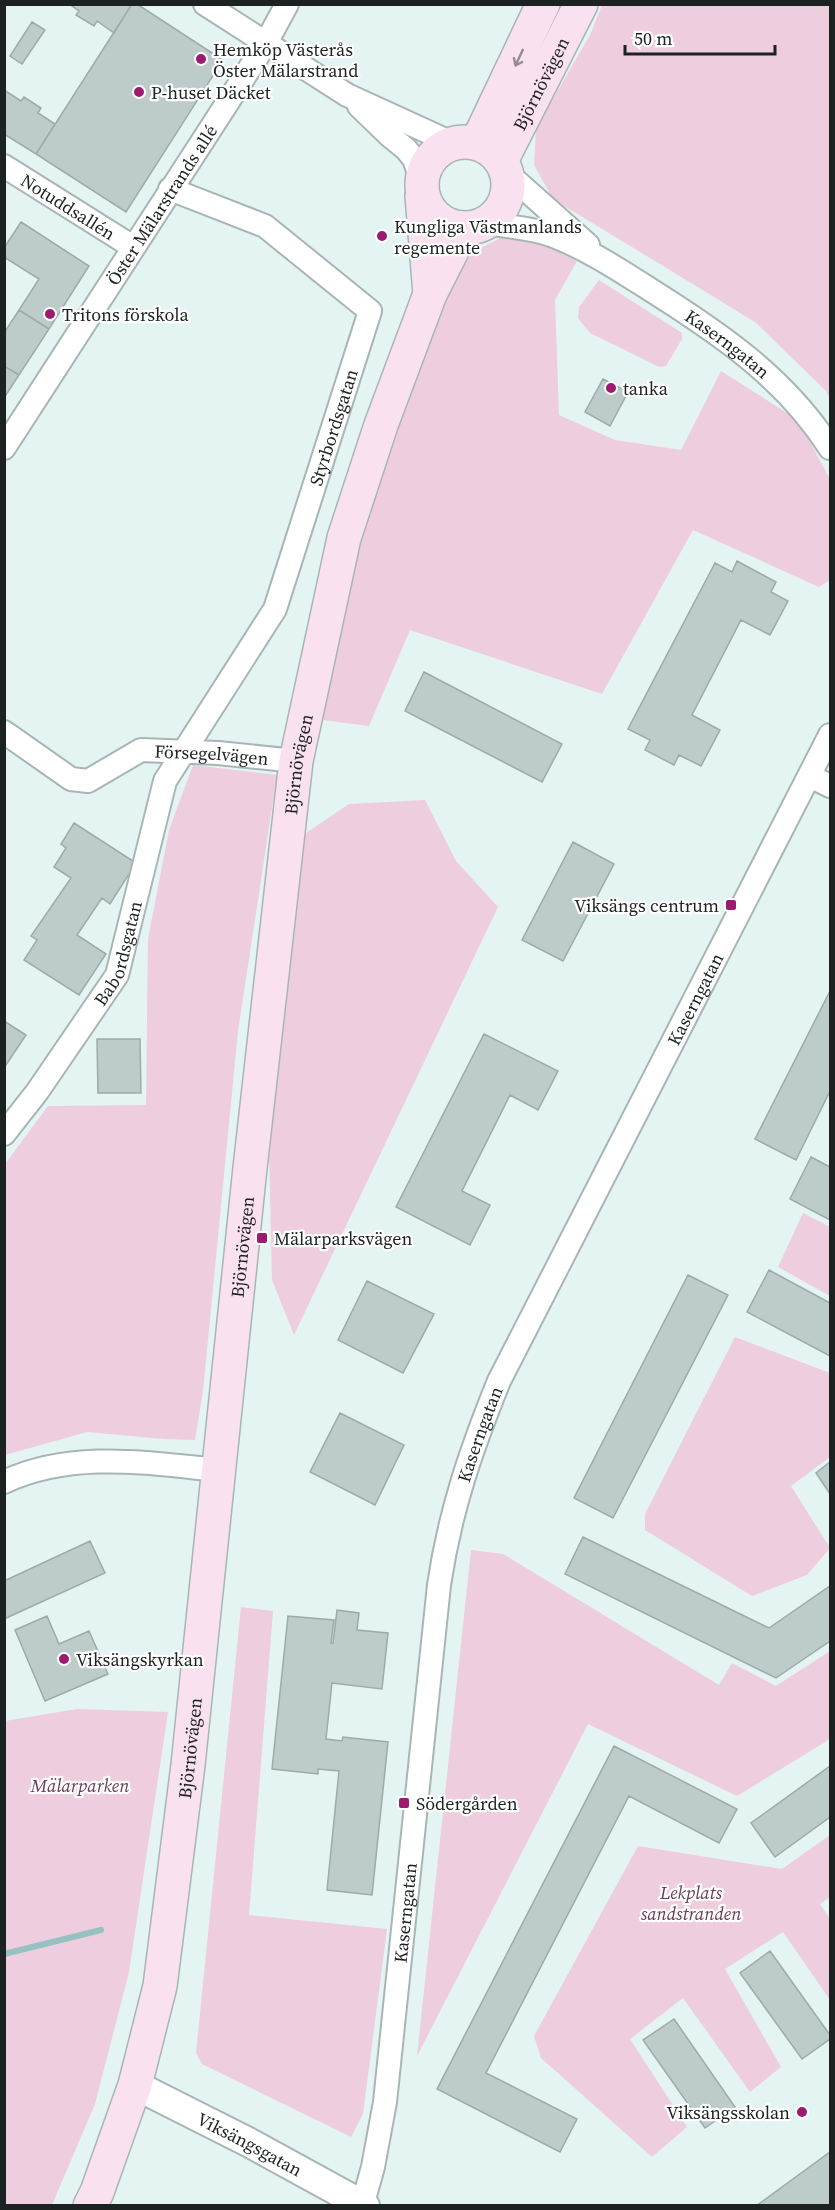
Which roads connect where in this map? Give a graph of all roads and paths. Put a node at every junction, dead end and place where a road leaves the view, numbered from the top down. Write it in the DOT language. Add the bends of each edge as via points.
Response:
graph roads {
  1 [pos="205,4"];
  2 [pos="288,4"];
  3 [pos="543,4"];
  4 [pos="581,4"];
  5 [pos="266,43"];
  6 [pos="347,95"];
  7 [pos="484,155"];
  8 [pos="4,166"];
  9 [pos="422,188"];
  10 [pos="170,189"];
  11 [pos="476,226"];
  12 [pos="133,247"];
  13 [pos="604,260"];
  14 [pos="430,294"];
  15 [pos="4,448"];
  16 [pos="831,448"];
  17 [pos="4,732"];
  18 [pos="831,735"];
  19 [pos="186,752"];
  20 [pos="296,761"];
  21 [pos="810,776"];
  22 [pos="831,786"];
  23 [pos="4,1134"];
  24 [pos="218,1470"];
  25 [pos="4,1482"];
  26 [pos="135,2085"];
  27 [pos="90,2205"];
  28 [pos="363,2205"];
  1 -- 5 [label="street"];
  2 -- 5 [label="street, Öster Mälarstrands allé"];
  3 -- 7 [label="main road, Björnövägen, one-way"];
  4 -- 7 [label="main road, Björnövägen"];
  5 -- 6 [label="street"];
  5 -- 10 [label="street, Öster Mälarstrands allé"];
  6 -- 7 [label="street"];
  6 -- 9 [label="street" via="406,148 414,159"];
  7 -- 9 [label="main road" via="441,149 425,167"];
  7 -- 11 [label="main road" via="508,188 498,214"];
  7 -- 13 [label="street, Kaserngatan"];
  8 -- 12 [label="street, Notuddsallén"];
  9 -- 11 [label="main road" via="428,209 437,219 449,226"];
  9 -- 14 [label="main road, Björnövägen"];
  10 -- 12 [label="street, Öster Mälarstrands allé"];
  10 -- 19 [label="street, Styrbordsgatan" via="265,226 370,311 275,609"];
  11 -- 13 [label="street, Kaserngatan" via="549,234"];
  11 -- 14 [label="main road, Björnövägen"];
  12 -- 15 [label="street, Öster Mälarstrands allé"];
  13 -- 16 [label="street, Kaserngatan" via="706,325 754,363 793,398"];
  14 -- 20 [label="main road, Björnövägen" via="344,538"];
  17 -- 19 [label="street, Försegelvägen" via="71,779 88,781 141,750"];
  18 -- 21 [label="street, Kaserngatan"];
  19 -- 20 [label="street, Försegelvägen"];
  19 -- 23 [label="street, Babordsgatan" via="165,781 117,975"];
  20 -- 24 [label="main road, Björnövägen"];
  21 -- 22 [label="street"];
  21 -- 28 [label="street, Kaserngatan" via="499,1381 459,1489 439,1585 385,2102"];
  24 -- 25 [label="street" via="129,1461 69,1463"];
  24 -- 26 [label="main road, Björnövägen" via="188,1765 160,1986"];
  26 -- 27 [label="main road, Björnövägen"];
  26 -- 28 [label="street, Viksängsgatan"];
}
